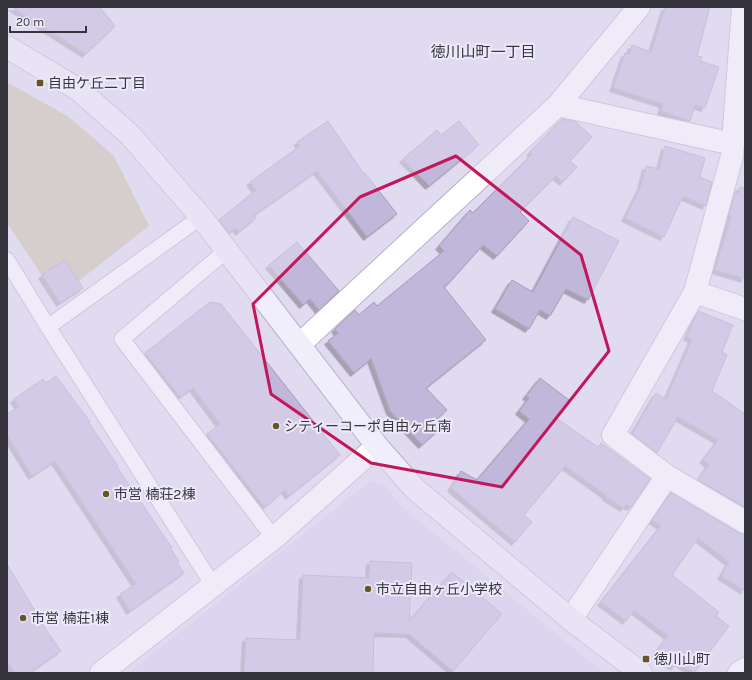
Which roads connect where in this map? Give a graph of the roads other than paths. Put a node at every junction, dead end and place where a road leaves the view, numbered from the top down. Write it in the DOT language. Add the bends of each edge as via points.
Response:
graph roads {
  1 [pos="640,7"];
  2 [pos="743,7"];
  3 [pos="7,47"];
  4 [pos="558,105"];
  5 [pos="737,152"];
  6 [pos="201,217"];
  7 [pos="227,250"];
  8 [pos="7,260"];
  9 [pos="695,292"];
  10 [pos="745,309"];
  11 [pos="48,327"];
  12 [pos="300,344"];
  13 [pos="377,446"];
  14 [pos="667,476"];
  15 [pos="745,522"];
  16 [pos="274,538"];
  17 [pos="213,585"];
  18 [pos="571,619"];
  19 [pos="745,669"];
  20 [pos="101,673"];
  21 [pos="642,673"];
  22 [pos="739,673"];
  1 -- 4 [label="street"];
  2 -- 5 [label="street"];
  3 -- 6 [label="street" via="79,90 130,135"];
  4 -- 5 [label="street"];
  4 -- 12 [label="street"];
  5 -- 9 [label="street"];
  6 -- 7 [label="street"];
  6 -- 11 [label="lane"];
  7 -- 12 [label="street"];
  7 -- 16 [label="lane" via="122,339"];
  8 -- 11 [label="lane"];
  9 -- 10 [label="street"];
  9 -- 14 [label="street" via="613,435"];
  11 -- 17 [label="lane"];
  12 -- 13 [label="street"];
  13 -- 16 [label="street"];
  13 -- 18 [label="street" via="415,489"];
  14 -- 15 [label="street"];
  14 -- 18 [label="street"];
  16 -- 17 [label="street"];
  17 -- 20 [label="street"];
  18 -- 21 [label="street"];
  19 -- 22 [label="street"];
}
